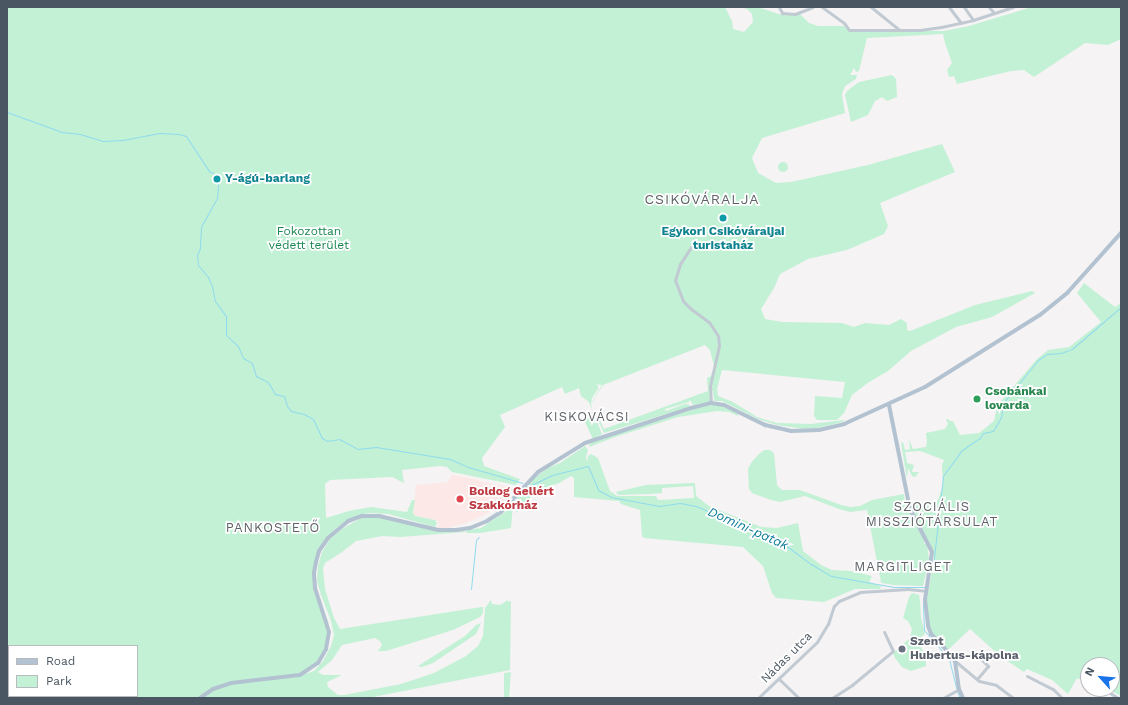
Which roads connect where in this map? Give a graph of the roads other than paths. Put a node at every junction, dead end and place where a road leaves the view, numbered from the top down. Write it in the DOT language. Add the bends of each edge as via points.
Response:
graph roads {
  1 [pos="779,7"];
  2 [pos="813,7"];
  3 [pos="822,7"];
  4 [pos="871,7"];
  5 [pos="950,7"];
  6 [pos="964,7"];
  7 [pos="989,7"];
  8 [pos="1012,7"];
  9 [pos="994,13"];
  10 [pos="973,20"];
  11 [pos="961,23"];
  12 [pos="899,30"];
  13 [pos="1121,233"];
  14 [pos="693,244"];
  15 [pos="710,403"];
  16 [pos="889,405"];
  17 [pos="926,591"];
  18 [pos="884,632"];
  19 [pos="977,655"];
  20 [pos="955,661"];
  21 [pos="1027,676"];
  22 [pos="779,679"];
  23 [pos="977,679"];
  24 [pos="957,691"];
  25 [pos="200,698"];
  26 [pos="758,698"];
  27 [pos="799,698"];
  28 [pos="832,698"];
  29 [pos="943,698"];
  30 [pos="963,698"];
  31 [pos="1013,698"];
  32 [pos="1062,698"];
  1 -- 2 [label="street" via="782,13 795,14"];
  3 -- 12 [label="street" via="844,23 849,30"];
  4 -- 12 [label="street"];
  5 -- 11 [label="street"];
  6 -- 10 [label="street"];
  7 -- 9 [label="street"];
  8 -- 9 [label="street"];
  9 -- 10 [label="street"];
  10 -- 11 [label="street"];
  11 -- 12 [label="street" via="920,30"];
  13 -- 16 [label="main road" via="1068,292 1051,307 934,382"];
  14 -- 15 [label="street" via="680,264 675,280 683,300 711,324 718,338"];
  15 -- 16 [label="main road" via="724,405 771,427 802,431 839,426"];
  15 -- 25 [label="main road" via="585,444 538,472 501,512 470,528 438,530 389,517 373,516 357,517 348,521 328,538 316,562 315,588 329,632 326,649 318,663 300,675 231,683 213,689"];
  16 -- 17 [label="main road" via="910,509 932,552"];
  17 -- 20 [label="main road" via="926,617 930,632"];
  17 -- 22 [label="street, Nádas utca" via="860,592 839,601 834,606 828,624 817,642"];
  18 -- 28 [label="street" via="893,649 857,681"];
  19 -- 23 [label="street" via="988,666"];
  20 -- 23 [label="street"];
  20 -- 24 [label="main road"];
  21 -- 32 [label="street" via="1053,689"];
  22 -- 26 [label="street, Nádas utca"];
  22 -- 27 [label="street"];
  23 -- 31 [label="street" via="996,685"];
  24 -- 29 [label="street"];
  24 -- 30 [label="main road"];
}
